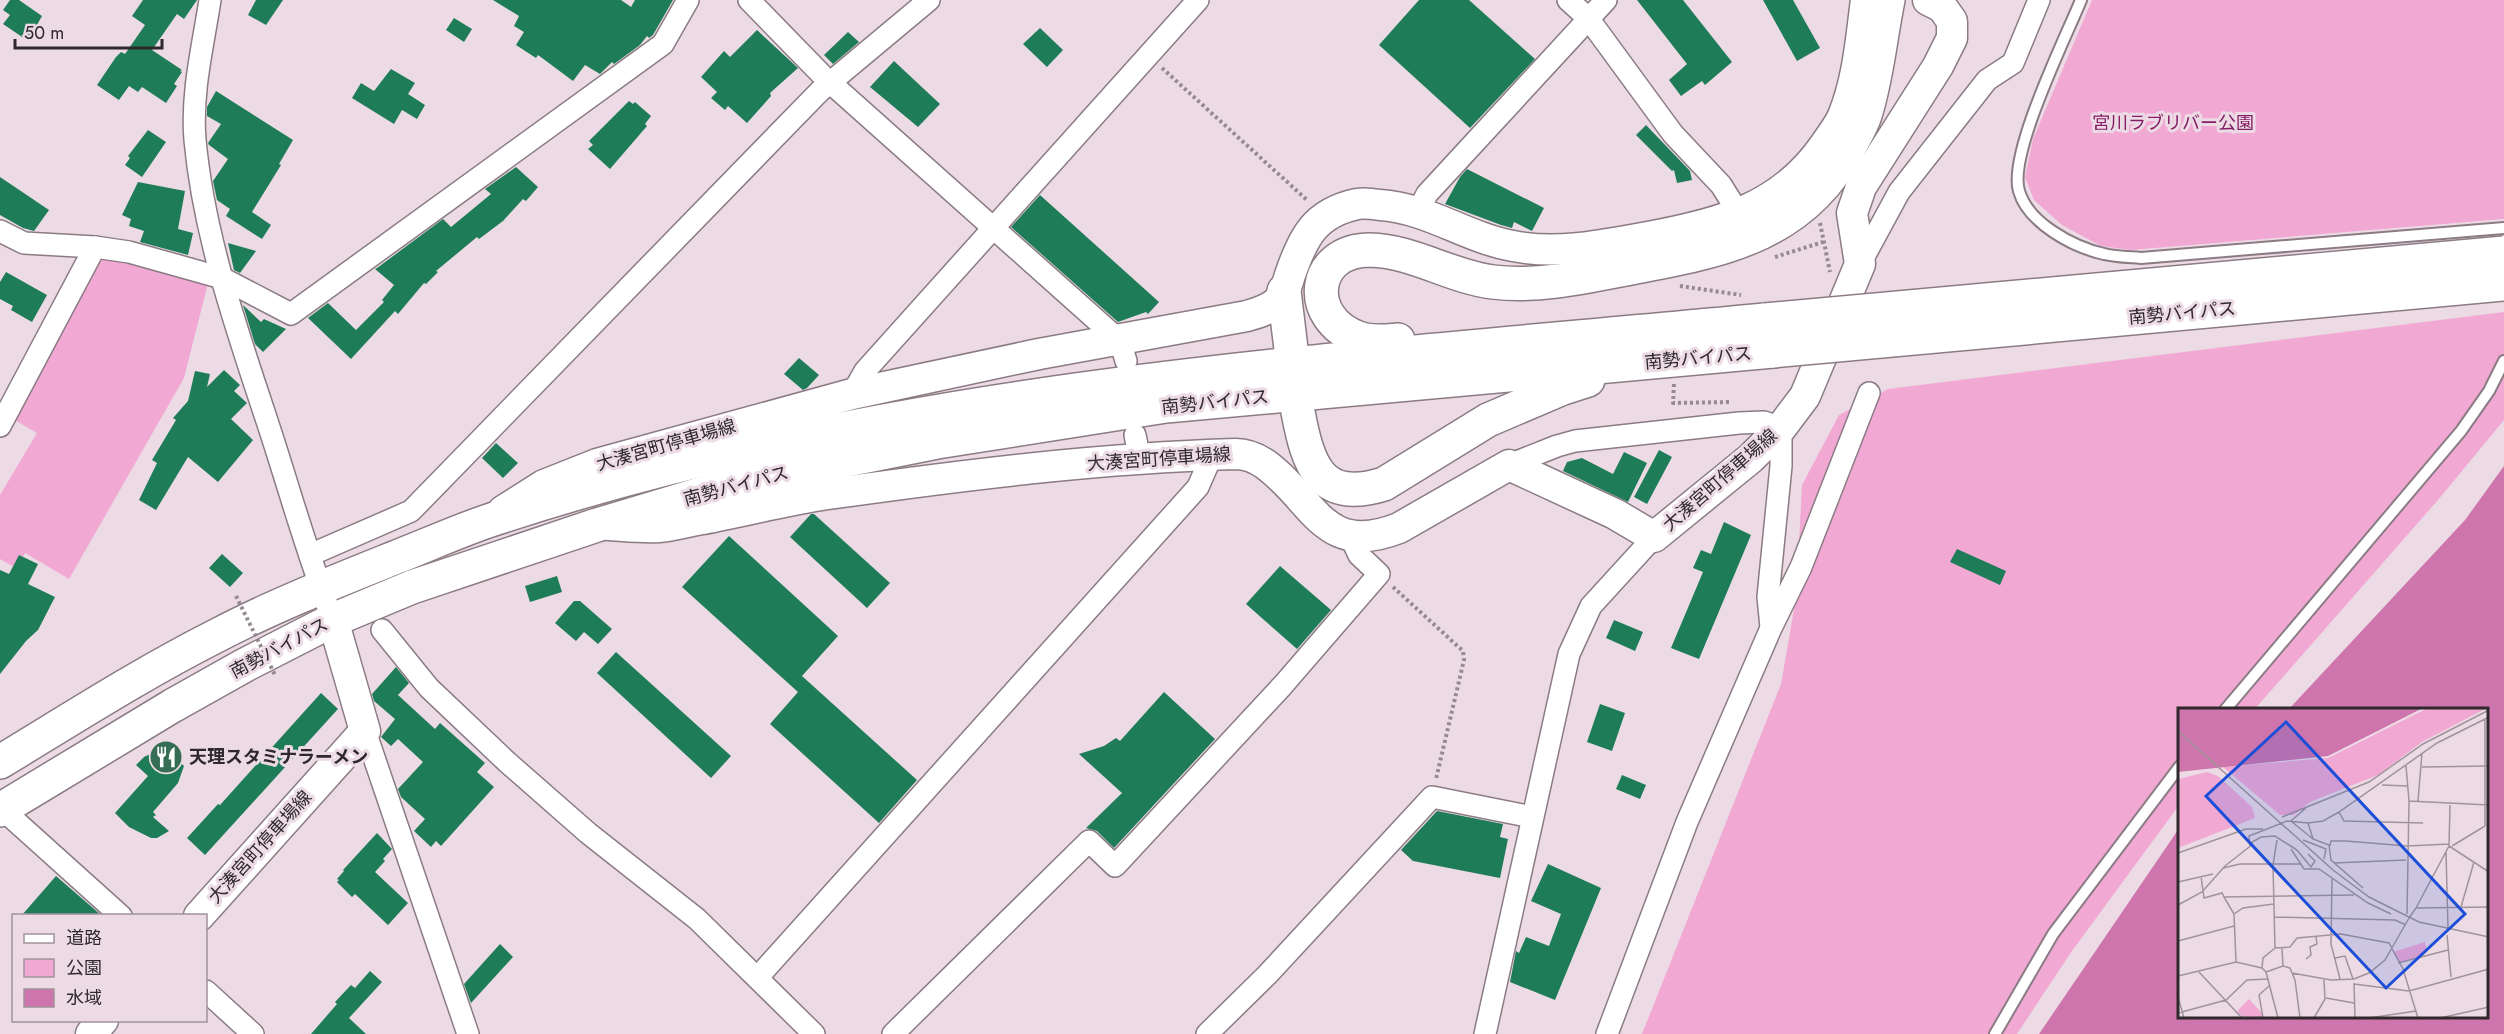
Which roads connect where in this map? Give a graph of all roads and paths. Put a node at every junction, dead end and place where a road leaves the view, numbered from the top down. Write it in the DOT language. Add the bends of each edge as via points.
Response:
graph roads {
  1 [pos="210,0"];
  2 [pos="688,0"];
  3 [pos="749,0"];
  4 [pos="930,0"];
  5 [pos="1198,0"];
  6 [pos="1568,0"];
  7 [pos="1606,0"];
  8 [pos="1866,0"];
  9 [pos="1888,0"];
  10 [pos="1928,0"];
  11 [pos="2039,0"];
  12 [pos="2081,0"];
  13 [pos="1588,18"];
  14 [pos="1148,55"];
  15 [pos="832,82"];
  16 [pos="1418,211"];
  17 [pos="1738,212"];
  18 [pos="1326,217"];
  19 [pos="992,228"];
  20 [pos="2504,228"];
  21 [pos="0,231"];
  22 [pos="1823,242"];
  23 [pos="95,247"];
  24 [pos="2504,253"];
  25 [pos="1769,258"];
  26 [pos="1860,264"];
  27 [pos="222,278"];
  28 [pos="2504,284"];
  29 [pos="1672,285"];
  30 [pos="1284,291"];
  31 [pos="1742,295"];
  32 [pos="1769,336"];
  33 [pos="1291,349"];
  34 [pos="1123,351"];
  35 [pos="2504,361"];
  36 [pos="1869,393"];
  37 [pos="852,394"];
  38 [pos="1743,402"];
  39 [pos="1673,403"];
  40 [pos="1298,412"];
  41 [pos="0,426"];
  42 [pos="1781,428"];
  43 [pos="1212,455"];
  44 [pos="1509,465"];
  45 [pos="486,522"];
  46 [pos="597,525"];
  47 [pos="1350,536"];
  48 [pos="1654,537"];
  49 [pos="310,555"];
  50 [pos="1379,574"];
  51 [pos="320,588"];
  52 [pos="236,596"];
  53 [pos="333,620"];
  54 [pos="1771,628"];
  55 [pos="382,630"];
  56 [pos="275,675"];
  57 [pos="2226,708"];
  58 [pos="365,731"];
  59 [pos="0,762"];
  60 [pos="2178,769"];
  61 [pos="1432,797"];
  62 [pos="1,809"];
  63 [pos="1532,817"];
  64 [pos="120,914"];
  65 [pos="200,914"];
  66 [pos="758,976"];
  67 [pos="207,993"];
  68 [pos="101,1022"];
  69 [pos="91,1034"];
  70 [pos="253,1034"];
  71 [pos="468,1034"];
  72 [pos="814,1034"];
  73 [pos="893,1034"];
  74 [pos="1207,1034"];
  75 [pos="1485,1034"];
  76 [pos="1607,1034"];
  77 [pos="1995,1034"];
  1 -- 27 [label="street" via="195,99 195,139"];
  2 -- 27 [label="street" via="663,45 291,314"];
  3 -- 15 [label="street"];
  4 -- 15 [label="street"];
  5 -- 14 [label="street"];
  6 -- 13 [label="street"];
  7 -- 13 [label="street"];
  8 -- 17 [label="main road, 大湊宮町停車場線" via="1859,53 1843,116 1809,168 1785,189"];
  9 -- 32 [label="highway" via="1874,86 1864,118 1825,186 1778,225 1704,254 1532,283 1492,282 1387,252 1359,251 1337,260 1328,269 1320,290 1325,312 1339,327 1358,339 1378,342 1683,315"];
  10 -- 26 [label="main road" via="1942,7 1952,21 1952,38 1861,187 1852,213"];
  11 -- 26 [label="street" via="2013,63 1987,80 1899,192"];
  12 -- 20 [label="lane" via="2022,145 2019,174 2018,189 2025,207 2061,237 2104,254 2141,258"];
  13 -- 16 [label="street" via="1427,194"];
  13 -- 17 [label="street" via="1673,134 1721,185"];
  14 -- 18 [label="path"];
  14 -- 19 [label="street"];
  15 -- 19 [label="street"];
  15 -- 49 [label="street" via="411,511"];
  16 -- 17 [label="main road, 大湊宮町停車場線" via="1512,246 1552,251 1693,229"];
  16 -- 18 [label="main road, 大湊宮町停車場線" via="1360,204"];
  18 -- 30 [label="main road, 大湊宮町停車場線" via="1312,227 1300,247"];
  19 -- 34 [label="street"];
  19 -- 37 [label="street" via="865,371"];
  21 -- 23 [label="street" via="24,243"];
  22 -- 25 [label="path"];
  23 -- 27 [label="street" via="129,252"];
  23 -- 41 [label="street"];
  24 -- 32 [label="highway, 南勢バイパス, bridge"];
  26 -- 42 [label="main road, 大湊宮町停車場線" via="1805,396"];
  27 -- 49 [label="street" via="240,345"];
  28 -- 32 [label="highway, 南勢バイパス, bridge"];
  29 -- 31 [label="path"];
  30 -- 33 [label="highway"];
  30 -- 34 [label="main road, 大湊宮町停車場線" via="1265,311"];
  32 -- 40 [label="highway" via="1672,373 1590,380 1563,388 1488,420 1384,484 1370,488 1342,488 1324,479 1311,462"];
  32 -- 45 [label="highway, 南勢バイパス" via="1166,377 926,412 732,451"];
  32 -- 46 [label="highway, 南勢バイパス" via="1154,408 937,442 747,480"];
  34 -- 37 [label="main road, 大湊宮町停車場線" via="941,373"];
  35 -- 57 [label="lane" via="2461,431"];
  36 -- 54 [label="street" via="1801,567"];
  37 -- 45 [label="main road, 大湊宮町停車場線" via="597,464 544,485"];
  38 -- 39 [label="path"];
  42 -- 44 [label="street" via="1764,422 1739,423 1575,441"];
  42 -- 48 [label="main road, 大湊宮町停車場線"];
  42 -- 54 [label="street" via="1768,597"];
  43 -- 46 [label="main road, 大湊宮町停車場線" via="1138,447 1030,468 837,493 660,527"];
  43 -- 47 [label="main road, 大湊宮町停車場線" via="1244,454 1259,461 1293,489 1321,521"];
  43 -- 66 [label="street" via="1198,487"];
  44 -- 47 [label="main road, 大湊宮町停車場線" via="1399,528 1383,535"];
  44 -- 48 [label="main road, 大湊宮町停車場線" via="1615,514"];
  45 -- 51 [label="highway, 南勢バイパス"];
  46 -- 53 [label="highway, 南勢バイパス" via="412,587"];
  47 -- 50 [label="street" via="1359,555"];
  48 -- 63 [label="street" via="1592,606 1572,645"];
  49 -- 51 [label="street"];
  50 -- 61 [label="path" via="1463,651"];
  50 -- 73 [label="street" via="1283,685 1115,866 1089,841"];
  51 -- 53 [label="street"];
  51 -- 59 [label="highway, 南勢バイパス" via="218,634 148,672"];
  52 -- 56 [label="path, bridge"];
  53 -- 58 [label="main road"];
  53 -- 62 [label="highway, 南勢バイパス" via="172,706"];
  54 -- 76 [label="street" via="1688,822"];
  55 -- 66 [label="street" via="429,688 507,762 588,833 697,918"];
  58 -- 65 [label="main road, 大湊宮町停車場線"];
  58 -- 71 [label="street"];
  60 -- 77 [label="lane" via="2054,934"];
  61 -- 63 [label="street"];
  61 -- 74 [label="street"];
  62 -- 64 [label="street"];
  63 -- 75 [label="street"];
  66 -- 72 [label="street"];
  67 -- 70 [label="street"];
  68 -- 69 [label="main road"];
}
